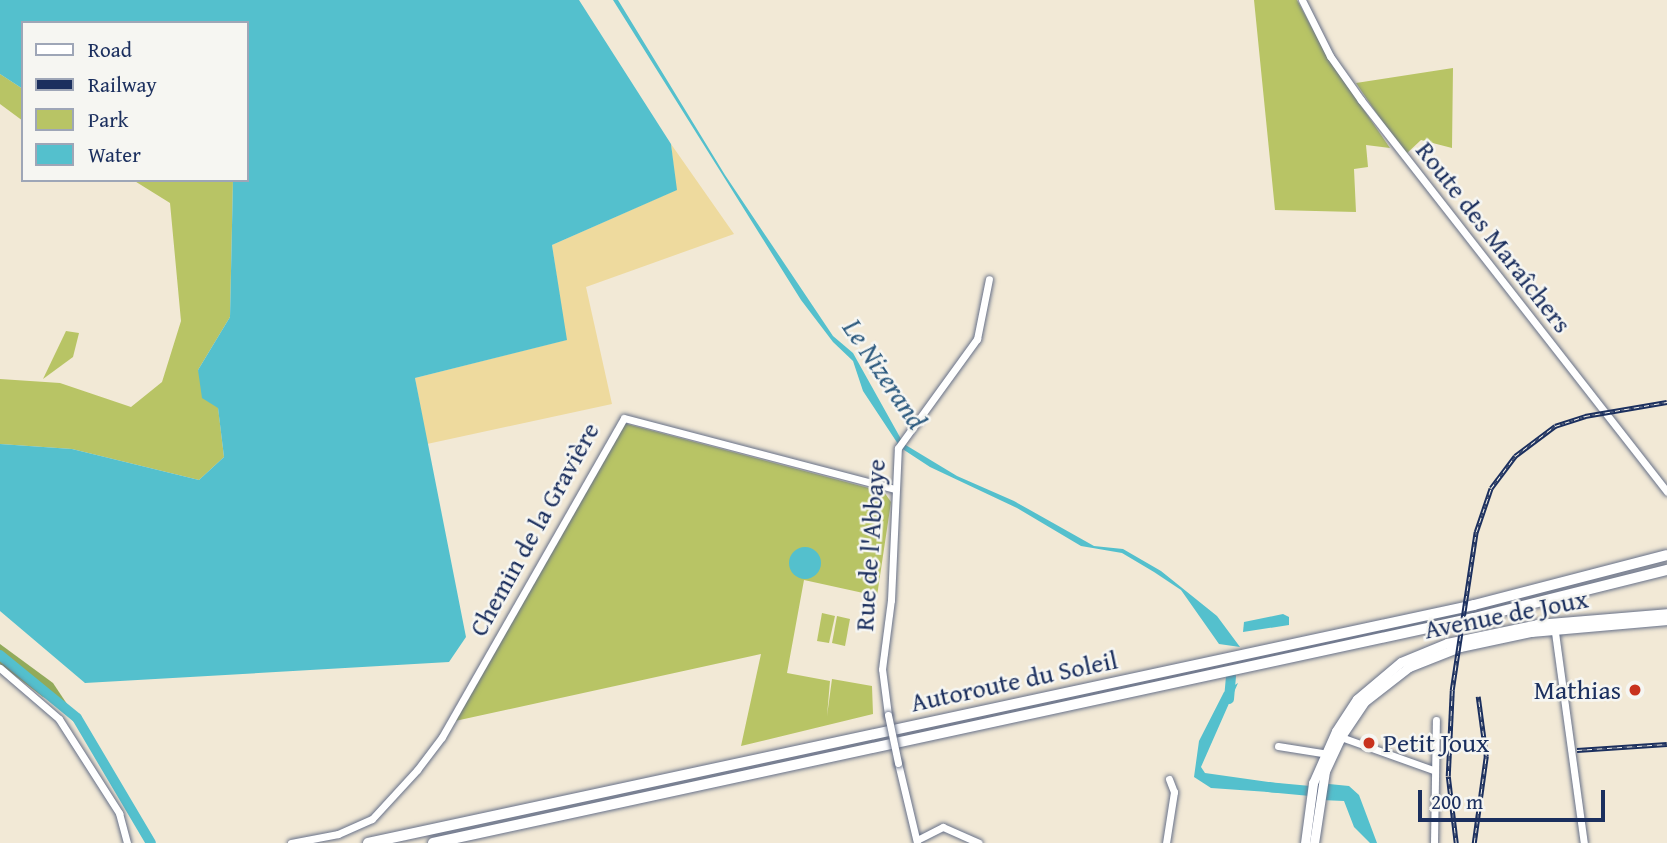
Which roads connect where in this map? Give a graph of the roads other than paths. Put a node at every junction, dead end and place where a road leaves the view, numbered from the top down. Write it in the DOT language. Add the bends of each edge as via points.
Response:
graph roads {
  1 [pos="1302,0"];
  2 [pos="989,279"];
  3 [pos="894,489"];
  4 [pos="1667,491"];
  5 [pos="1667,555"];
  6 [pos="1667,569"];
  7 [pos="1664,617"];
  8 [pos="1554,625"];
  9 [pos="0,668"];
  10 [pos="1436,720"];
  11 [pos="1337,736"];
  12 [pos="1278,746"];
  13 [pos="1328,754"];
  14 [pos="1433,770"];
  15 [pos="1169,779"];
  16 [pos="1314,802"];
  17 [pos="917,841"];
  18 [pos="127,843"];
  19 [pos="290,843"];
  20 [pos="368,843"];
  21 [pos="433,843"];
  22 [pos="979,843"];
  23 [pos="1166,843"];
  24 [pos="1305,843"];
  25 [pos="1314,843"];
  26 [pos="1434,843"];
  27 [pos="1584,843"];
  1 -- 4 [label="street, Route des Maraîchers" via="1330,55 1361,100"];
  2 -- 3 [label="street, Rue de l'Abbaye" via="977,339 898,448"];
  3 -- 17 [label="street, Rue de l'Abbaye, bridge" via="891,600 882,669"];
  3 -- 19 [label="street, Chemin de la Gravière" via="624,418 442,737 417,770 372,819 338,834"];
  5 -- 20 [label="highway, Autoroute du Soleil" via="1474,604"];
  6 -- 21 [label="highway, Autoroute du Soleil" via="1474,618"];
  7 -- 8 [label="main road, Avenue de Joux"];
  8 -- 11 [label="main road, Avenue de Joux" via="1414,654 1357,699"];
  8 -- 27 [label="street"];
  9 -- 18 [label="street" via="59,719 118,813"];
  10 -- 14 [label="street"];
  11 -- 13 [label="main road, Avenue de Joux"];
  11 -- 14 [label="street"];
  12 -- 13 [label="street"];
  13 -- 16 [label="main road, Avenue de Joux"];
  14 -- 26 [label="street"];
  15 -- 23 [label="street" via="1174,792"];
  16 -- 24 [label="main road, Avenue de Joux"];
  16 -- 25 [label="main road, Avenue de Joux"];
  17 -- 22 [label="street" via="943,827"];
}
